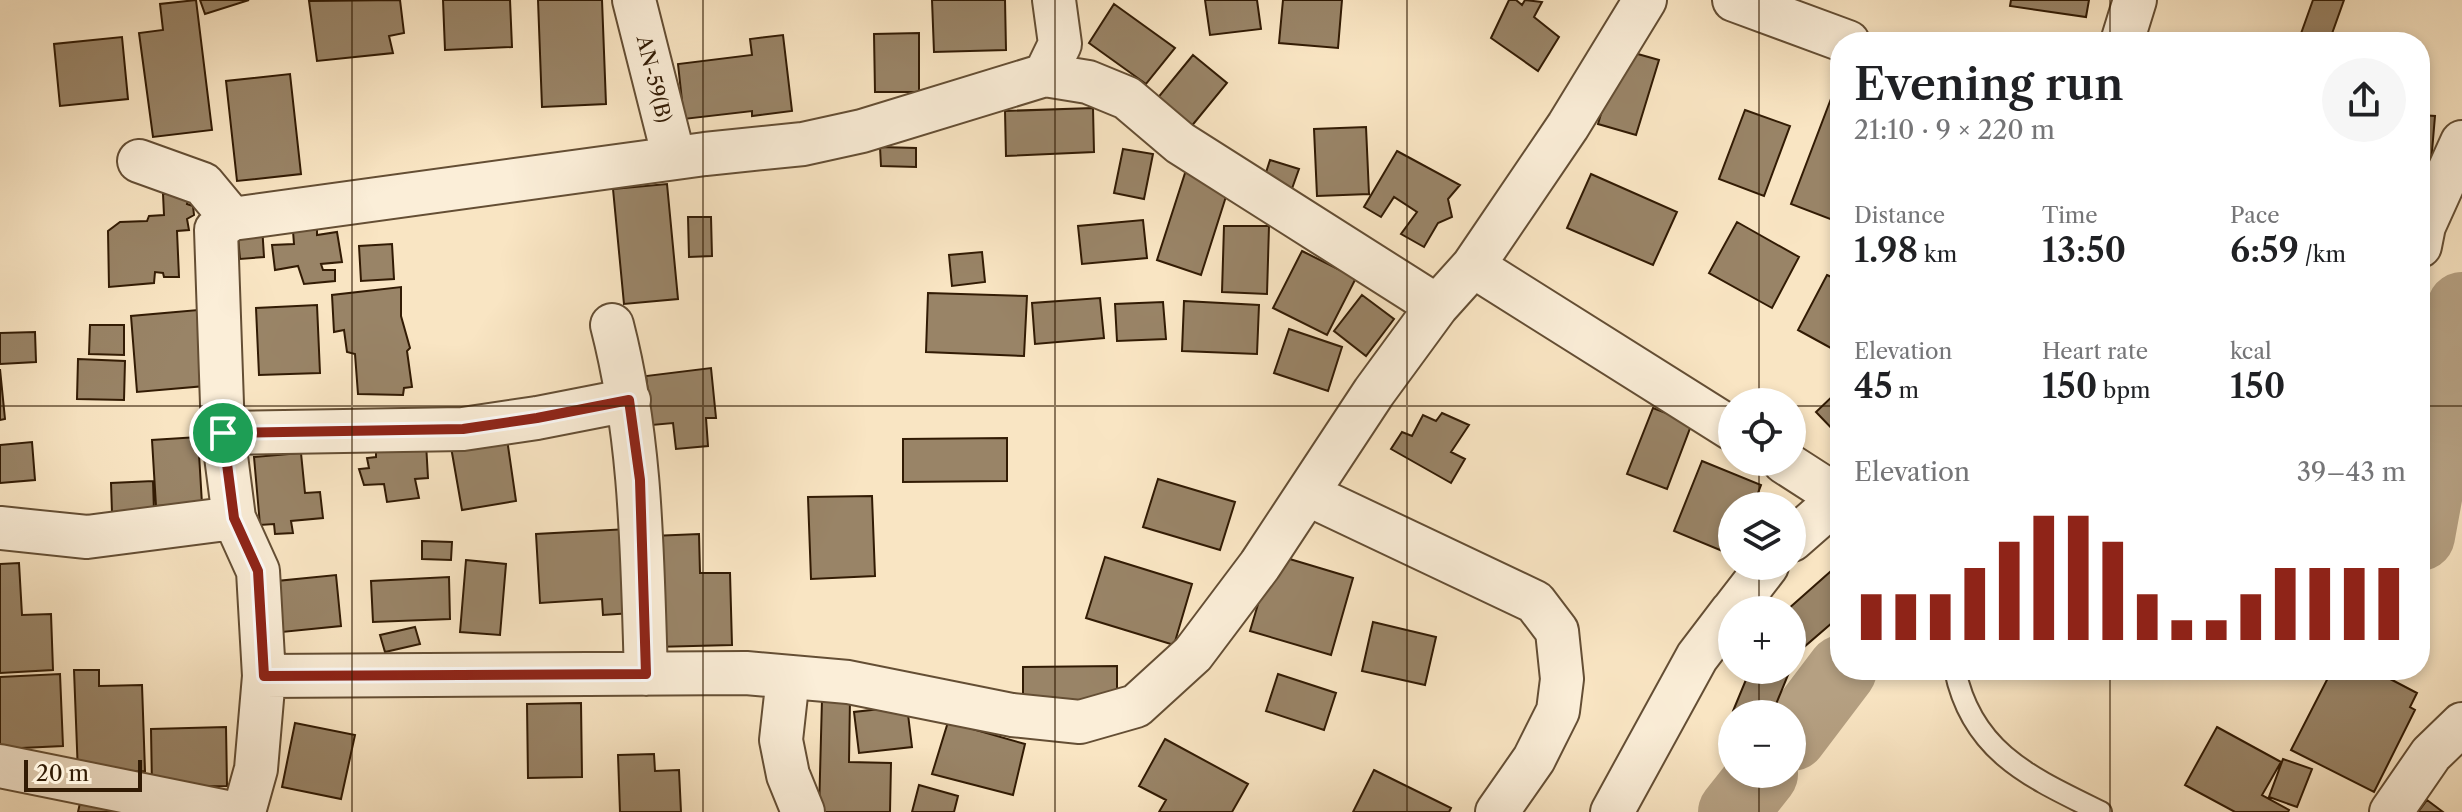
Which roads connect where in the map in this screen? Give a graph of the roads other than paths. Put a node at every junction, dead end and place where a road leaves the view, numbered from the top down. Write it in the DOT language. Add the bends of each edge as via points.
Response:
graph roads {
  1 [pos="634,0"];
  2 [pos="1054,0"];
  3 [pos="1645,0"];
  4 [pos="1734,0"];
  5 [pos="2135,0"];
  6 [pos="2125,32"];
  7 [pos="1830,35"];
  8 [pos="1045,75"];
  9 [pos="2462,142"];
  10 [pos="674,158"];
  11 [pos="139,161"];
  12 [pos="2430,213"];
  13 [pos="232,219"];
  14 [pos="1473,266"];
  15 [pos="1437,306"];
  16 [pos="612,325"];
  17 [pos="629,400"];
  18 [pos="1718,420"];
  19 [pos="223,433"];
  20 [pos="1806,476"];
  21 [pos="1830,492"];
  22 [pos="1307,494"];
  23 [pos="1830,507"];
  24 [pos="234,518"];
  25 [pos="0,528"];
  26 [pos="1806,528"];
  27 [pos="1756,580"];
  28 [pos="1744,596"];
  29 [pos="1718,629"];
  30 [pos="646,674"];
  31 [pos="264,676"];
  32 [pos="788,677"];
  33 [pos="1957,680"];
  34 [pos="2462,724"];
  35 [pos="0,766"];
  36 [pos="227,812"];
  37 [pos="244,812"];
  38 [pos="803,812"];
  39 [pos="1497,812"];
  40 [pos="1612,812"];
  41 [pos="2101,812"];
  42 [pos="2391,812"];
  1 -- 10 [label="street, AN-59(B)"];
  2 -- 8 [label="street" via="1060,44"];
  3 -- 14 [label="street"];
  4 -- 7 [label="street"];
  5 -- 6 [label="street"];
  8 -- 10 [label="street" via="862,131 803,144"];
  8 -- 15 [label="street" via="1088,82 1127,98 1180,143"];
  9 -- 12 [label="street"];
  10 -- 13 [label="street"];
  11 -- 13 [label="street" via="203,184"];
  13 -- 19 [label="street" via="216,230"];
  14 -- 15 [label="street"];
  14 -- 18 [label="street"];
  15 -- 22 [label="street"];
  16 -- 17 [label="street"];
  17 -- 19 [label="street" via="463,429"];
  17 -- 30 [label="street" via="640,480"];
  19 -- 24 [label="street"];
  20 -- 21 [label="street"];
  22 -- 32 [label="street" via="1193,654 1136,706 1080,722 1012,715 848,682"];
  22 -- 39 [label="street" via="1535,602 1557,631 1562,679 1558,711 1534,759"];
  23 -- 26 [label="street"];
  24 -- 25 [label="street" via="87,537"];
  24 -- 31 [label="street" via="258,571"];
  27 -- 28 [label="street"];
  29 -- 40 [label="street" via="1697,657"];
  30 -- 31 [label="street"];
  30 -- 32 [label="street"];
  31 -- 37 [label="street" via="256,769"];
  32 -- 38 [label="street" via="781,740"];
  33 -- 41 [label="lane" via="1981,734 2009,762"];
  34 -- 42 [label="street" via="2431,754"];
  35 -- 36 [label="street"];
}
